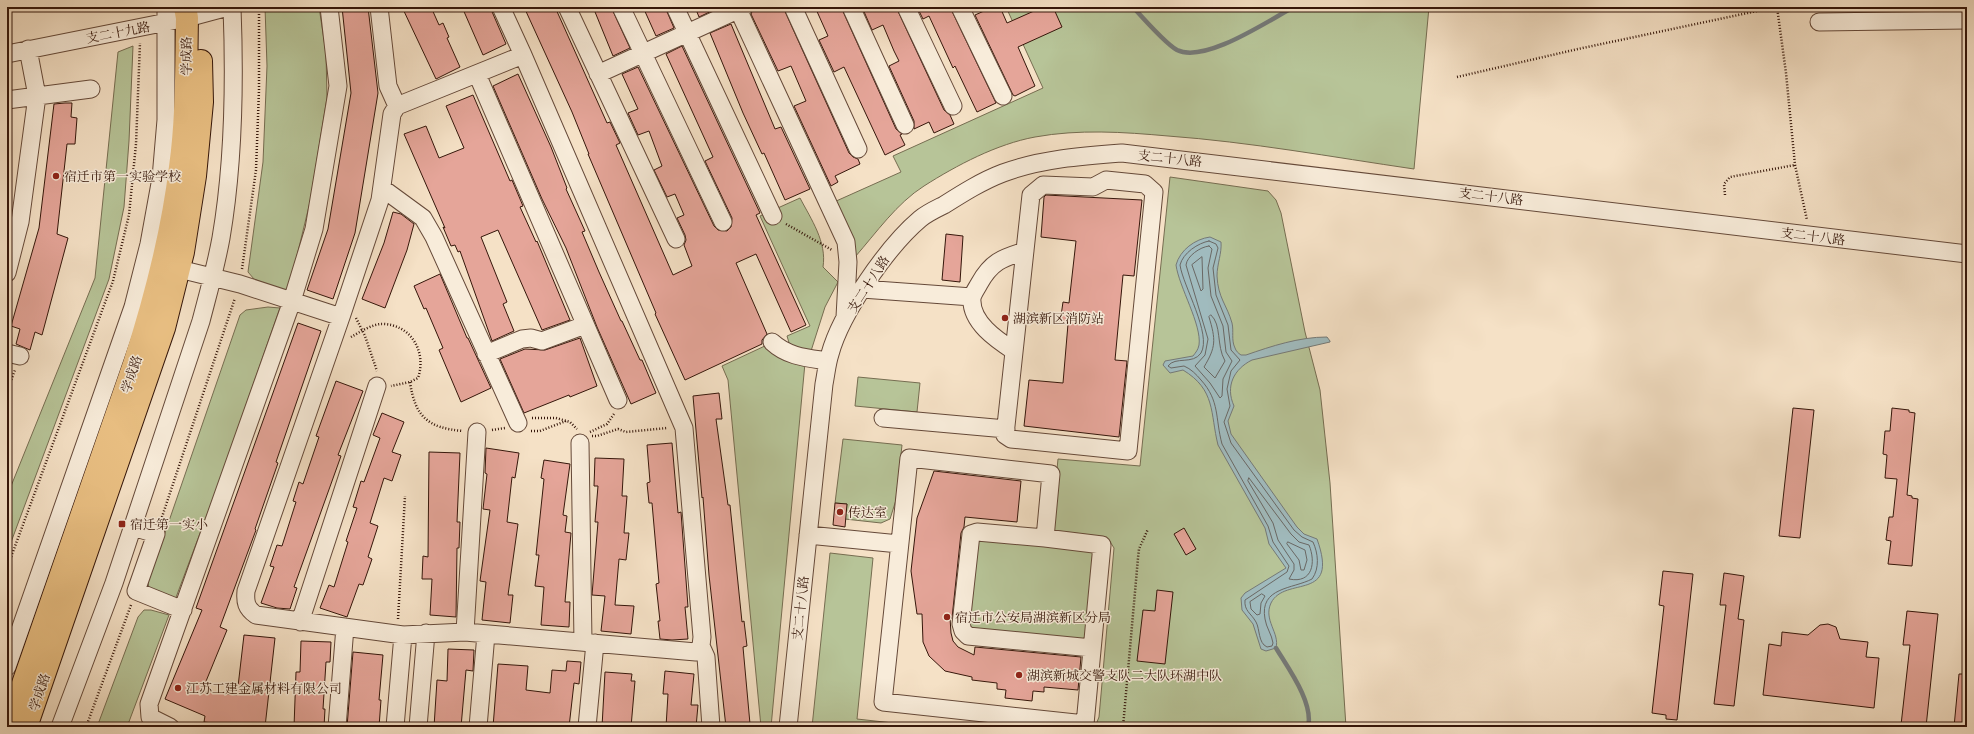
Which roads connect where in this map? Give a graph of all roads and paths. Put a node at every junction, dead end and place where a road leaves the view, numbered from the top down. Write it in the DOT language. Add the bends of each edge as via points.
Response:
graph roads {
  1 [pos="228,7"];
  2 [pos="232,7"];
  3 [pos="329,7"];
  4 [pos="379,7"];
  5 [pos="501,7"];
  6 [pos="567,7"];
  7 [pos="621,7"];
  8 [pos="675,7"];
  9 [pos="793,7"];
  10 [pos="851,7"];
  11 [pos="906,7"];
  12 [pos="960,7"];
  13 [pos="1776,7"];
  14 [pos="740,8"];
  15 [pos="184,12"];
  16 [pos="1967,20"];
  17 [pos="1819,22"];
  18 [pos="140,27"];
  19 [pos="687,33"];
  20 [pos="28,50"];
  21 [pos="643,53"];
  22 [pos="7,54"];
  23 [pos="523,55"];
  24 [pos="477,74"];
  25 [pos="598,74"];
  26 [pos="1457,77"];
  27 [pos="91,89"];
  28 [pos="37,96"];
  29 [pos="1003,96"];
  30 [pos="7,100"];
  31 [pos="397,106"];
  32 [pos="953,106"];
  33 [pos="905,124"];
  34 [pos="858,149"];
  35 [pos="1795,165"];
  36 [pos="382,188"];
  37 [pos="1725,195"];
  38 [pos="773,216"];
  39 [pos="723,222"];
  40 [pos="1810,235"];
  41 [pos="676,239"];
  42 [pos="1025,251"];
  43 [pos="1967,254"];
  44 [pos="848,262"];
  45 [pos="171,266"];
  46 [pos="7,272"];
  47 [pos="212,277"];
  48 [pos="862,289"];
  49 [pos="972,297"];
  50 [pos="292,301"];
  51 [pos="341,317"];
  52 [pos="845,321"];
  53 [pos="586,325"];
  54 [pos="361,327"];
  55 [pos="363,331"];
  56 [pos="772,342"];
  57 [pos="330,349"];
  58 [pos="1014,351"];
  59 [pos="486,354"];
  60 [pos="13,355"];
  61 [pos="828,361"];
  62 [pos="410,382"];
  63 [pos="377,386"];
  64 [pos="7,391"];
  65 [pos="618,400"];
  66 [pos="883,418"];
  67 [pos="566,421"];
  68 [pos="516,424"];
  69 [pos="684,428"];
  70 [pos="1006,430"];
  71 [pos="477,432"];
  72 [pos="583,439"];
  73 [pos="405,496"];
  74 [pos="133,527"];
  75 [pos="1148,529"];
  76 [pos="808,535"];
  77 [pos="1045,538"];
  78 [pos="899,544"];
  79 [pos="7,568"];
  80 [pos="136,592"];
  81 [pos="183,610"];
  82 [pos="300,622"];
  83 [pos="345,628"];
  84 [pos="465,632"];
  85 [pos="426,633"];
  86 [pos="400,634"];
  87 [pos="486,634"];
  88 [pos="589,642"];
  89 [pos="701,646"];
  90 [pos="1092,648"];
  91 [pos="7,667"];
  92 [pos="27,698"];
  93 [pos="7,717"];
  94 [pos="1012,722"];
  95 [pos="8,727"];
  96 [pos="26,727"];
  97 [pos="38,727"];
  98 [pos="60,727"];
  99 [pos="86,727"];
  100 [pos="170,727"];
  101 [pos="337,727"];
  102 [pos="395,727"];
  103 [pos="418,727"];
  104 [pos="478,727"];
  105 [pos="587,727"];
  106 [pos="711,727"];
  107 [pos="788,727"];
  108 [pos="1123,727"];
  1 -- 15 [label="street, 支二十九路"];
  2 -- 47 [label="street" via="234,51 231,147 221,238"];
  3 -- 50 [label="street" via="338,94 314,229"];
  4 -- 31 [label="street" via="388,86"];
  5 -- 23 [label="street"];
  6 -- 25 [label="street"];
  7 -- 21 [label="street"];
  8 -- 19 [label="street"];
  9 -- 34 [label="street"];
  10 -- 33 [label="street"];
  11 -- 32 [label="street"];
  12 -- 29 [label="street"];
  13 -- 26 [label="path"];
  13 -- 35 [label="path"];
  14 -- 19 [label="street"];
  14 -- 44 [label="street" via="846,242"];
  15 -- 18 [label="street, 支二十九路"];
  15 -- 45 [label="main road, 学成路" via="186,93"];
  15 -- 91 [label="street" via="166,120 162,178 133,307"];
  16 -- 17 [label="street"];
  18 -- 20 [label="street, 支二十九路"];
  18 -- 79 [label="path" via="136,144 129,215 113,281"];
  19 -- 21 [label="street"];
  19 -- 38 [label="street"];
  20 -- 22 [label="street, 支二十九路"];
  20 -- 28 [label="street"];
  21 -- 25 [label="street"];
  21 -- 39 [label="street"];
  23 -- 24 [label="street"];
  23 -- 69 [label="street"];
  24 -- 31 [label="street"];
  24 -- 53 [label="street"];
  25 -- 41 [label="street"];
  27 -- 28 [label="street"];
  28 -- 30 [label="street"];
  28 -- 46 [label="street" via="20,222"];
  31 -- 36 [label="street" via="392,114"];
  35 -- 37 [label="path" via="1730,177 1724,184"];
  35 -- 40 [label="path"];
  36 -- 51 [label="street" via="372,230"];
  36 -- 59 [label="street" via="423,218"];
  38 -- 44 [label="path" via="829,247"];
  40 -- 43 [label="street, 支二十八路"];
  40 -- 48 [label="street, 支二十八路" via="1122,153 1072,157 1031,165 973,187 921,218 886,255"];
  42 -- 49 [label="street" via="1003,258 992,265"];
  42 -- 58 [label="street"];
  42 -- 70 [label="street" via="1031,195 1043,185 1093,187 1106,180 1145,184 1154,192 1128,451 1020,441 1005,435"];
  44 -- 52 [label="street"];
  45 -- 47 [label="street"];
  45 -- 92 [label="main road, 学成路" via="164,328"];
  47 -- 50 [label="street"];
  47 -- 74 [label="street" via="201,321"];
  48 -- 49 [label="street"];
  48 -- 52 [label="street, 支二十八路"];
  49 -- 58 [label="street" via="975,311 988,332"];
  50 -- 51 [label="street"];
  50 -- 81 [label="street"];
  51 -- 57 [label="street"];
  52 -- 61 [label="street, 支二十八路"];
  53 -- 59 [label="street" via="542,342 522,338"];
  53 -- 65 [label="street"];
  54 -- 55 [label="path"];
  55 -- 57 [label="path"];
  55 -- 62 [label="path" via="381,324 395,326 408,332 416,343 422,368 418,378"];
  55 -- 63 [label="path" via="378,372"];
  56 -- 61 [label="street" via="793,355"];
  57 -- 82 [label="street" via="246,591 245,601 248,609 256,615"];
  58 -- 70 [label="street"];
  59 -- 68 [label="street"];
  60 -- 64 [label="path"];
  61 -- 76 [label="street, 支二十八路"];
  62 -- 63 [label="path"];
  62 -- 71 [label="path" via="412,397 424,418 432,424 444,429"];
  63 -- 82 [label="street"];
  65 -- 72 [label="path" via="615,412 607,424"];
  66 -- 70 [label="street"];
  67 -- 68 [label="path" via="537,417"];
  67 -- 68 [label="path" via="540,431 528,431"];
  67 -- 72 [label="path"];
  68 -- 71 [label="path" via="504,429"];
  69 -- 72 [label="path" via="626,432 618,429"];
  69 -- 89 [label="street"];
  71 -- 84 [label="street"];
  72 -- 88 [label="street"];
  73 -- 86 [label="path"];
  74 -- 80 [label="street" via="156,534"];
  74 -- 98 [label="street"];
  75 -- 108 [label="path" via="1139,549"];
  76 -- 78 [label="street"];
  76 -- 107 [label="street, 支二十八路"];
  77 -- 78 [label="street" via="1051,474 909,458"];
  77 -- 90 [label="street" via="1102,545"];
  77 -- 90 [label="street" via="977,532 971,534 961,624 963,631 968,636"];
  78 -- 94 [label="street" via="883,702"];
  80 -- 81 [label="street"];
  80 -- 99 [label="path"];
  81 -- 100 [label="street" via="149,704 150,717"];
  82 -- 83 [label="street"];
  83 -- 86 [label="street"];
  83 -- 101 [label="street"];
  84 -- 85 [label="street"];
  84 -- 87 [label="street"];
  85 -- 86 [label="street"];
  85 -- 103 [label="street"];
  86 -- 102 [label="street"];
  87 -- 88 [label="street"];
  87 -- 104 [label="street"];
  88 -- 89 [label="street" via="696,652"];
  88 -- 105 [label="street"];
  89 -- 106 [label="street" via="706,657"];
  90 -- 94 [label="street" via="1085,724"];
  92 -- 93 [label="main road"];
  92 -- 95 [label="main road, 学成路"];
  92 -- 96 [label="main road, 学成路"];
  92 -- 97 [label="main road"];
}
